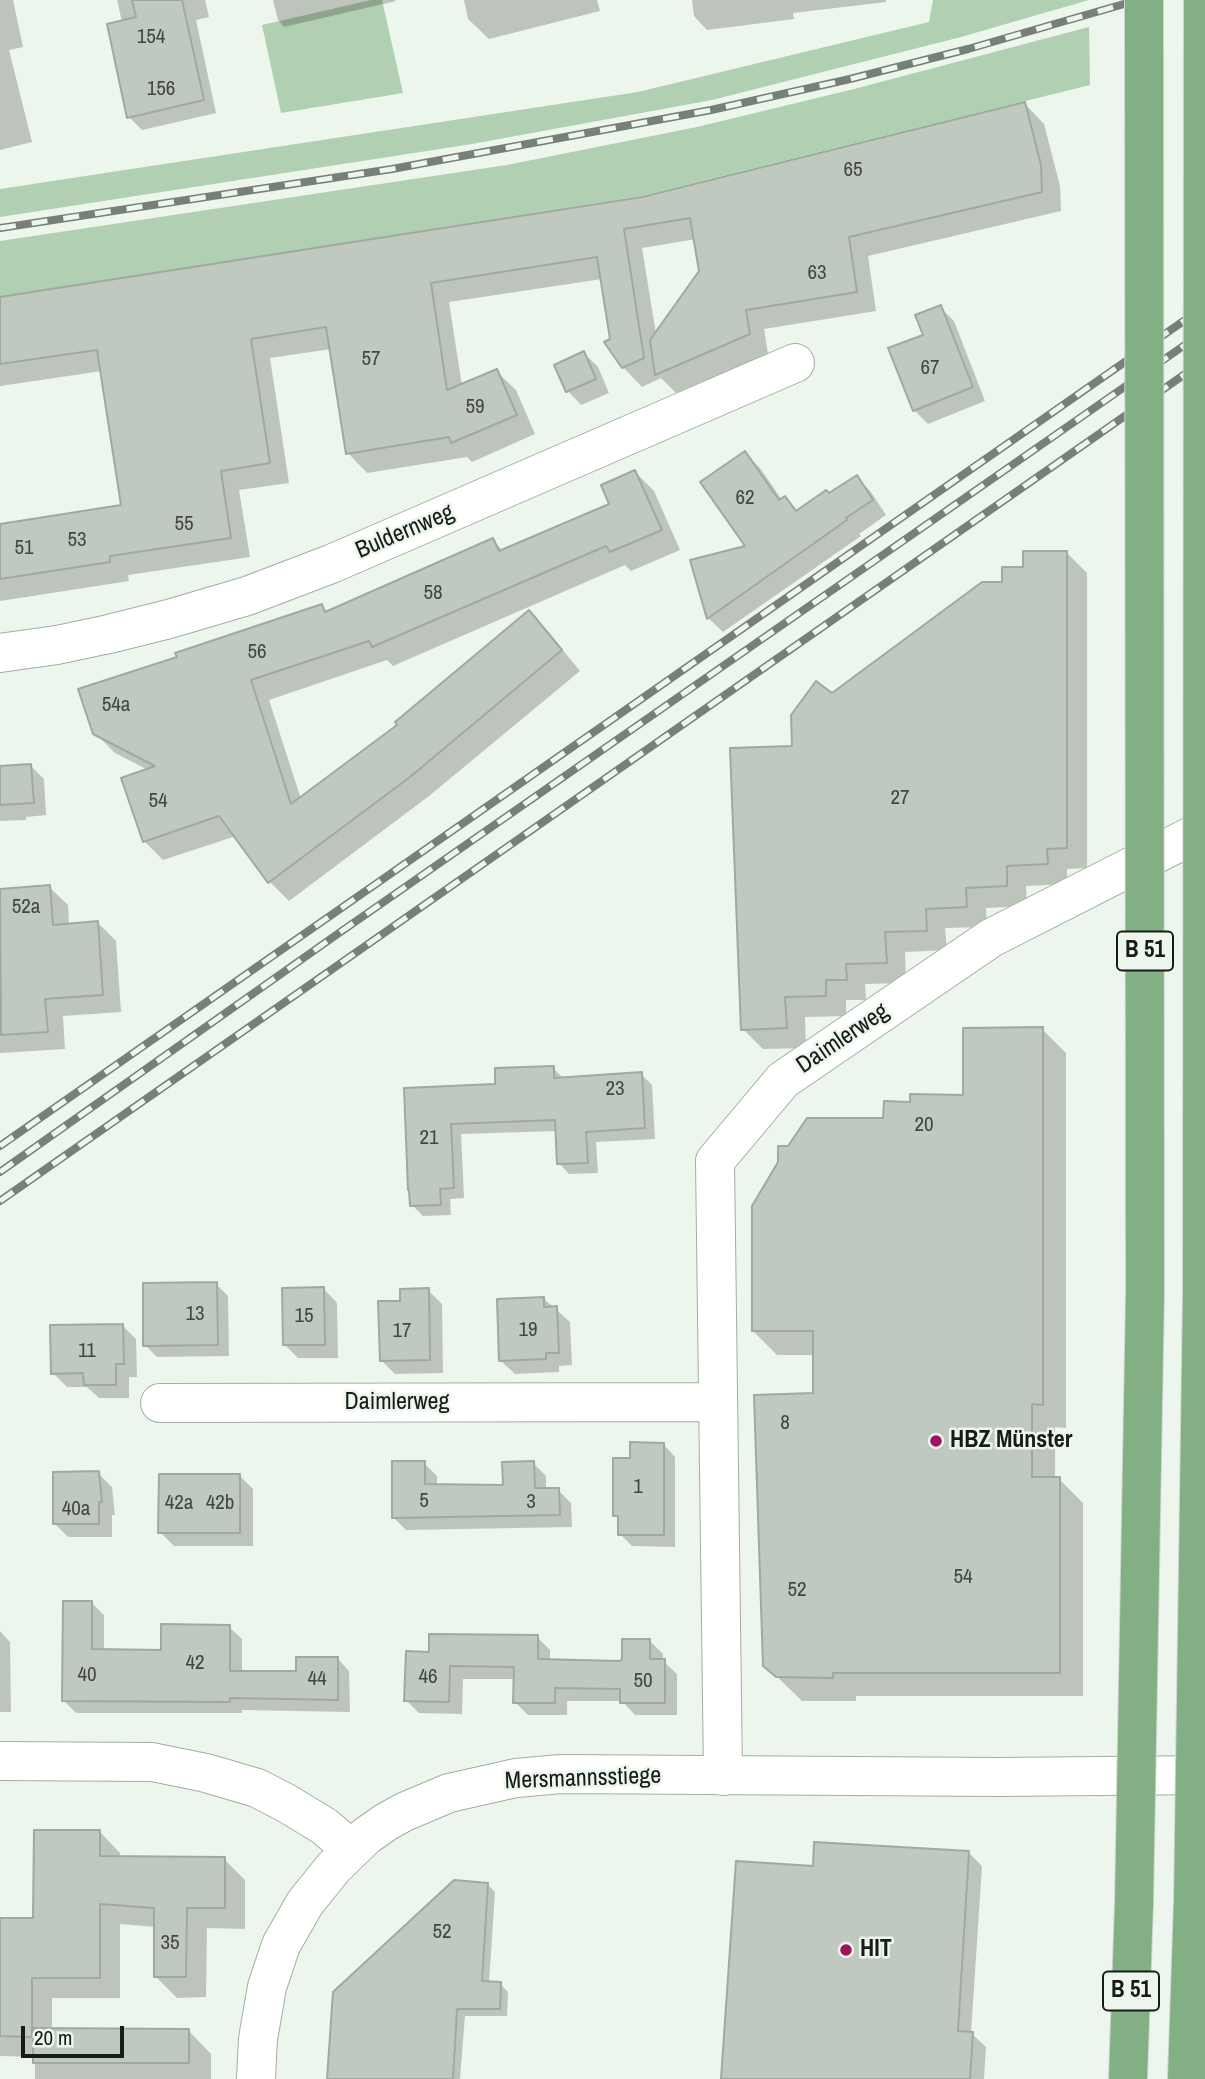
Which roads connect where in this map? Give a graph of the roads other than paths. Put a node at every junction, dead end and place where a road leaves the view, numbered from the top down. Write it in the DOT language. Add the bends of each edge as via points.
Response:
graph roads {
  1 [pos="1144,0"];
  2 [pos="1203,0"];
  3 [pos="795,363"];
  4 [pos="0,653"];
  5 [pos="1205,830"];
  6 [pos="717,1402"];
  7 [pos="160,1403"];
  8 [pos="0,1761"];
  9 [pos="1205,1775"];
  10 [pos="723,1776"];
  11 [pos="351,1849"];
  12 [pos="256,2079"];
  13 [pos="1128,2079"];
  14 [pos="1187,2079"];
  1 -- 13 [label="highway, B 51, bridge" via="1145,1294"];
  2 -- 14 [label="highway, B 51, bridge" via="1202,1295"];
  3 -- 4 [label="street, Buldernweg" via="247,596 109,634"];
  5 -- 6 [label="street, Daimlerweg" via="991,938 783,1080 715,1161"];
  6 -- 7 [label="street, Daimlerweg"];
  6 -- 10 [label="street, Daimlerweg"];
  8 -- 11 [label="street" via="152,1762 206,1773 257,1788 286,1803"];
  9 -- 10 [label="street, Mersmannsstiege"];
  10 -- 11 [label="street, Mersmannsstiege" via="516,1777 449,1793 404,1812"];
  11 -- 12 [label="street, Mersmannsstiege" via="304,1903 281,1945 262,2007"];
}
